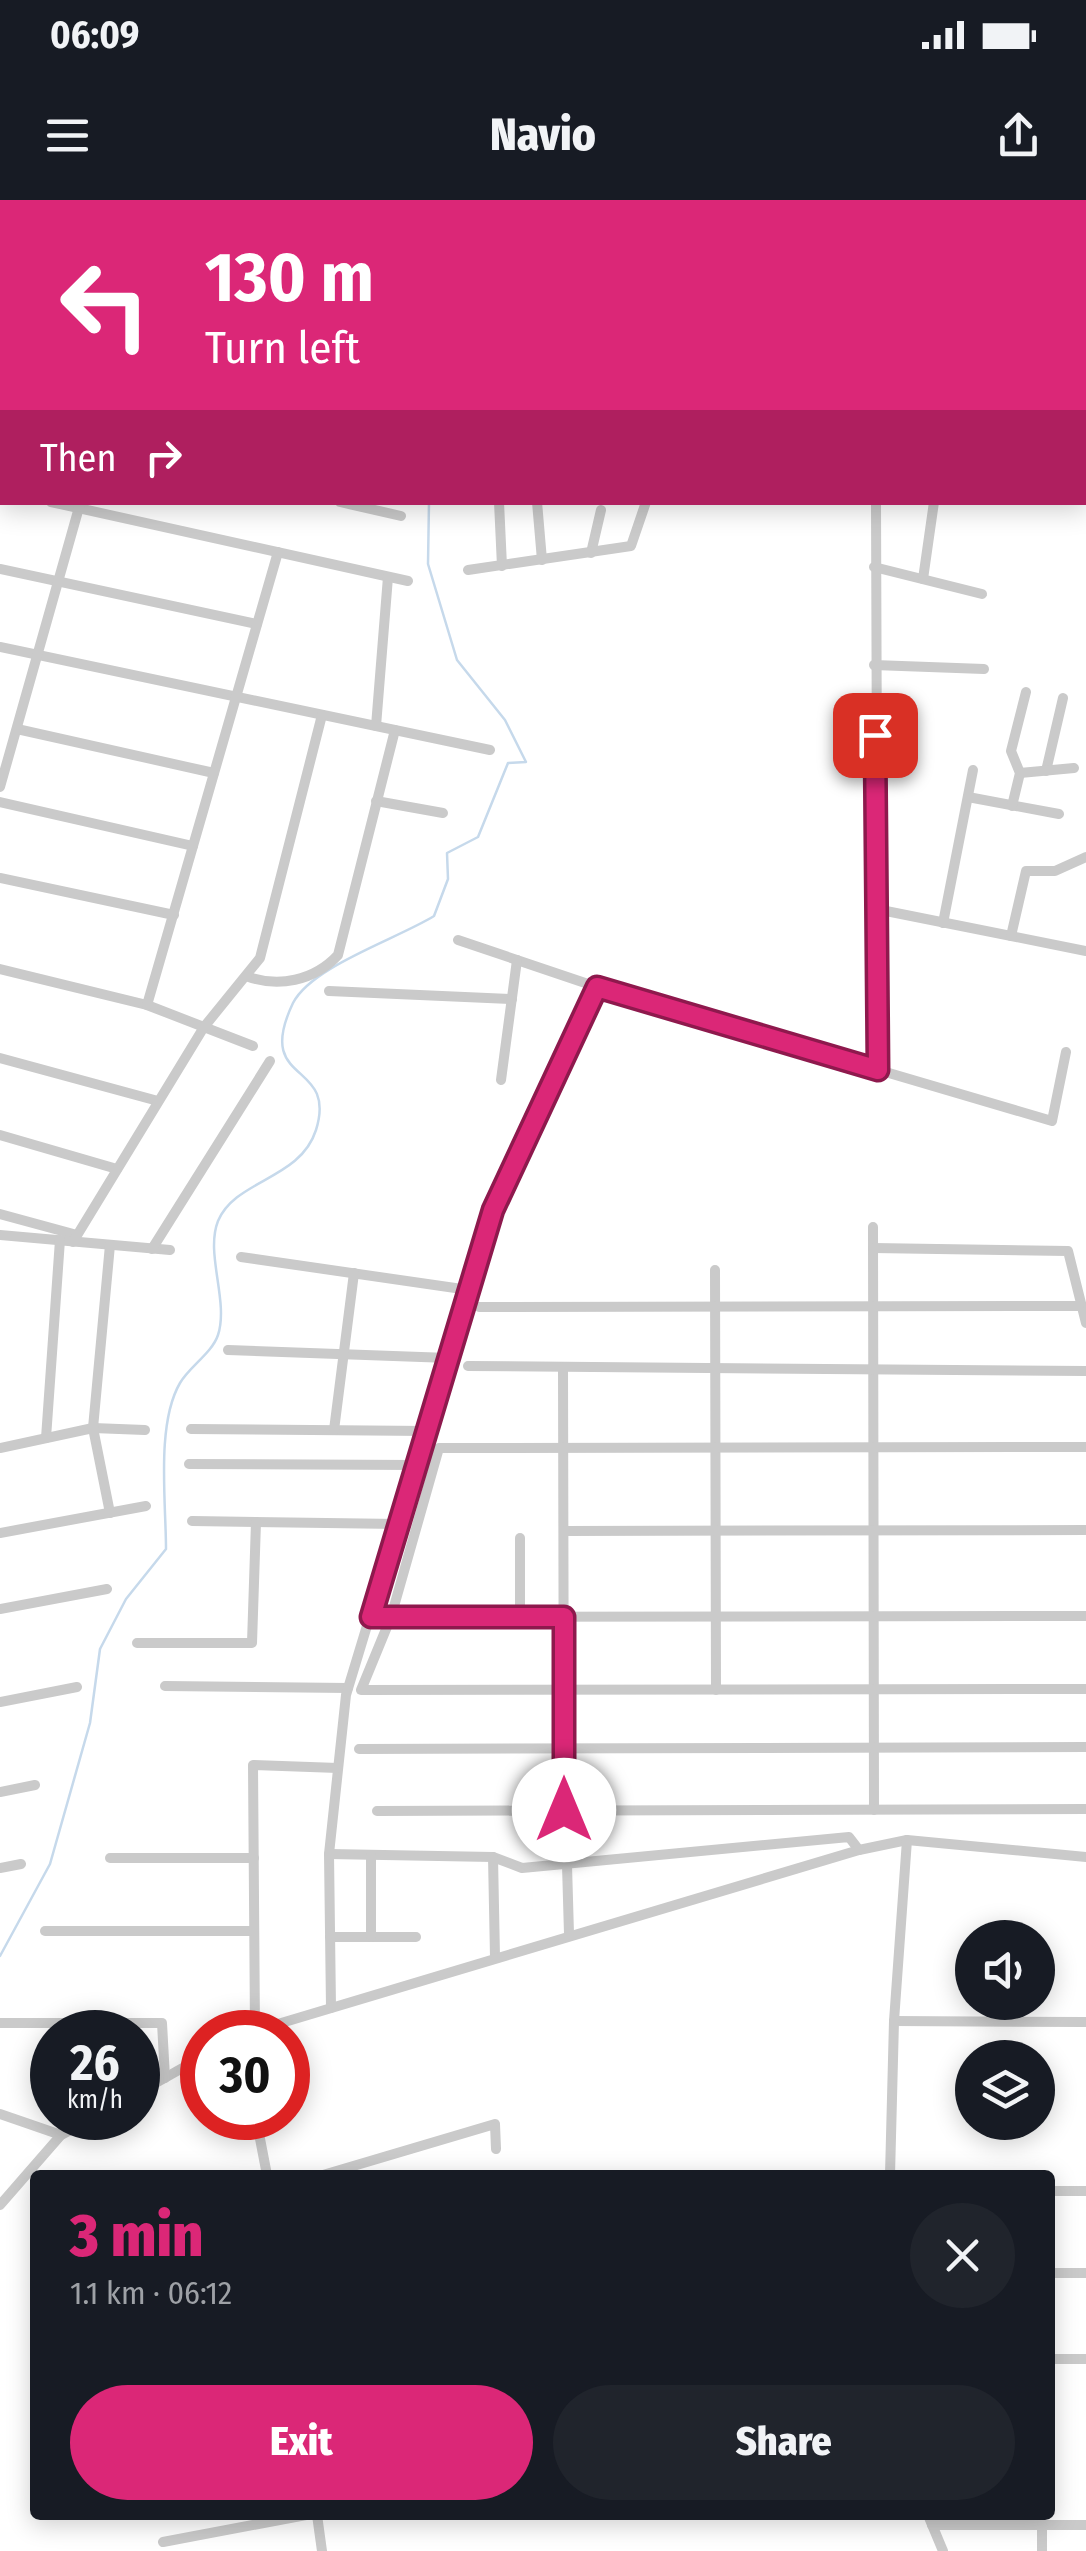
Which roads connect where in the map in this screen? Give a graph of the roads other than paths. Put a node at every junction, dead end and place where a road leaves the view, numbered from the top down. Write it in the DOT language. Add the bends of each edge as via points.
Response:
graph roads {
  1 [pos="353,505"];
  2 [pos="499,505"];
  3 [pos="537,505"];
  4 [pos="645,505"];
  5 [pos="876,505"];
  6 [pos="934,505"];
  7 [pos="80,506"];
  8 [pos="601,510"];
  9 [pos="400,516"];
  10 [pos="278,552"];
  11 [pos="591,552"];
  12 [pos="542,560"];
  13 [pos="502,566"];
  14 [pos="874,567"];
  15 [pos="0,569"];
  16 [pos="468,570"];
  17 [pos="388,577"];
  18 [pos="923,580"];
  19 [pos="408,581"];
  20 [pos="58,582"];
  21 [pos="982,594"];
  22 [pos="257,624"];
  23 [pos="0,647"];
  24 [pos="37,655"];
  25 [pos="874,665"];
  26 [pos="984,669"];
  27 [pos="1026,692"];
  28 [pos="236,697"];
  29 [pos="1062,698"];
  30 [pos="322,715"];
  31 [pos="376,726"];
  32 [pos="16,729"];
  33 [pos="395,730"];
  34 [pos="490,750"];
  35 [pos="1074,768"];
  36 [pos="973,770"];
  37 [pos="1046,771"];
  38 [pos="214,773"];
  39 [pos="1020,773"];
  40 [pos="0,787"];
  41 [pos="968,798"];
  42 [pos="0,802"];
  43 [pos="376,802"];
  44 [pos="1012,806"];
  45 [pos="443,813"];
  46 [pos="1059,814"];
  47 [pos="194,846"];
  48 [pos="1086,857"];
  49 [pos="0,878"];
  50 [pos="876,910"];
  51 [pos="174,915"];
  52 [pos="942,923"];
  53 [pos="1011,936"];
  54 [pos="458,940"];
  55 [pos="1086,952"];
  56 [pos="517,960"];
  57 [pos="0,969"];
  58 [pos="246,976"];
  59 [pos="597,987"];
  60 [pos="330,991"];
  61 [pos="512,999"];
  62 [pos="147,1006"];
  63 [pos="204,1027"];
  64 [pos="252,1046"];
  65 [pos="1066,1052"];
  66 [pos="0,1058"];
  67 [pos="270,1061"];
  68 [pos="878,1070"];
  69 [pos="502,1080"];
  70 [pos="158,1101"];
  71 [pos="0,1134"];
  72 [pos="117,1169"];
  73 [pos="0,1214"];
  74 [pos="874,1227"];
  75 [pos="0,1235"];
  76 [pos="70,1239"];
  77 [pos="110,1245"];
  78 [pos="152,1248"];
  79 [pos="874,1248"];
  80 [pos="170,1250"];
  81 [pos="241,1257"];
  82 [pos="716,1270"];
  83 [pos="354,1274"];
  84 [pos="469,1290"];
  85 [pos="1079,1306"];
  86 [pos="716,1307"];
  87 [pos="874,1307"];
  88 [pos="480,1308"];
  89 [pos="1086,1323"];
  90 [pos="228,1350"];
  91 [pos="344,1354"];
  92 [pos="449,1358"];
  93 [pos="468,1366"];
  94 [pos="564,1367"];
  95 [pos="716,1368"];
  96 [pos="874,1369"];
  97 [pos="1086,1370"];
  98 [pos="93,1428"];
  99 [pos="191,1429"];
  100 [pos="145,1430"];
  101 [pos="334,1430"];
  102 [pos="427,1431"];
  103 [pos="46,1438"];
  104 [pos="716,1447"];
  105 [pos="874,1447"];
  106 [pos="1086,1447"];
  107 [pos="0,1448"];
  108 [pos="564,1448"];
  109 [pos="189,1464"];
  110 [pos="416,1465"];
  111 [pos="146,1506"];
  112 [pos="110,1513"];
  113 [pos="192,1521"];
  114 [pos="256,1522"];
  115 [pos="398,1524"];
  116 [pos="1086,1530"];
  117 [pos="564,1531"];
  118 [pos="716,1531"];
  119 [pos="874,1531"];
  120 [pos="0,1533"];
  121 [pos="520,1538"];
  122 [pos="107,1589"];
  123 [pos="0,1609"];
  124 [pos="716,1616"];
  125 [pos="874,1616"];
  126 [pos="1086,1616"];
  127 [pos="371,1617"];
  128 [pos="390,1617"];
  129 [pos="520,1617"];
  130 [pos="564,1617"];
  131 [pos="136,1643"];
  132 [pos="165,1686"];
  133 [pos="77,1687"];
  134 [pos="348,1688"];
  135 [pos="1086,1689"];
  136 [pos="564,1690"];
  137 [pos="716,1690"];
  138 [pos="874,1690"];
  139 [pos="0,1702"];
  140 [pos="359,1748"];
  141 [pos="564,1748"];
  142 [pos="874,1748"];
  143 [pos="1086,1748"];
  144 [pos="338,1768"];
  145 [pos="35,1786"];
  146 [pos="0,1792"];
  147 [pos="564,1810"];
  148 [pos="874,1810"];
  149 [pos="1086,1810"];
  150 [pos="377,1811"];
  151 [pos="907,1840"];
  152 [pos="858,1850"];
  153 [pos="329,1854"];
  154 [pos="371,1855"];
  155 [pos="492,1857"];
  156 [pos="1086,1857"];
  157 [pos="110,1858"];
  158 [pos="254,1858"];
  159 [pos="21,1864"];
  160 [pos="567,1865"];
  161 [pos="0,1868"];
  162 [pos="46,1931"];
  163 [pos="254,1931"];
  164 [pos="569,1934"];
  165 [pos="330,1937"];
  166 [pos="371,1937"];
  167 [pos="416,1937"];
  168 [pos="495,1957"];
  169 [pos="332,2008"];
  170 [pos="253,2010"];
  171 [pos="310,2015"];
  172 [pos="894,2021"];
  173 [pos="1086,2022"];
  174 [pos="0,2023"];
  175 [pos="180,2069"];
  176 [pos="165,2078"];
  177 [pos="160,2081"];
  178 [pos="0,2114"];
  179 [pos="30,2124"];
  180 [pos="57,2140"];
  181 [pos="260,2140"];
  182 [pos="496,2149"];
  183 [pos="30,2170"];
  184 [pos="266,2170"];
  185 [pos="354,2170"];
  186 [pos="890,2170"];
  187 [pos="30,2171"];
  188 [pos="1055,2191"];
  189 [pos="1086,2191"];
  190 [pos="0,2205"];
  191 [pos="1055,2272"];
  192 [pos="1086,2272"];
  193 [pos="1055,2358"];
  194 [pos="1086,2359"];
  195 [pos="280,2520"];
  196 [pos="318,2520"];
  197 [pos="930,2520"];
  198 [pos="1042,2525"];
  199 [pos="1086,2525"];
  200 [pos="163,2542"];
  201 [pos="322,2551"];
  202 [pos="943,2551"];
  203 [pos="1042,2551"];
  1 -- 9 [label="street"];
  2 -- 13 [label="street"];
  3 -- 12 [label="street"];
  4 -- 11 [label="street" via="632,546"];
  5 -- 14 [label="street"];
  6 -- 18 [label="street"];
  7 -- 10 [label="street"];
  7 -- 20 [label="street"];
  8 -- 11 [label="street"];
  10 -- 17 [label="street"];
  10 -- 22 [label="street"];
  11 -- 12 [label="street"];
  12 -- 13 [label="street"];
  13 -- 16 [label="street"];
  14 -- 18 [label="street"];
  14 -- 25 [label="street"];
  15 -- 20 [label="street"];
  17 -- 19 [label="street"];
  17 -- 31 [label="street"];
  18 -- 21 [label="street"];
  20 -- 22 [label="street"];
  20 -- 24 [label="street"];
  22 -- 28 [label="street"];
  23 -- 24 [label="street"];
  24 -- 28 [label="street"];
  24 -- 32 [label="street"];
  25 -- 26 [label="street"];
  25 -- 50 [label="street"];
  27 -- 39 [label="street" via="1011,751"];
  28 -- 30 [label="street"];
  28 -- 38 [label="street"];
  29 -- 37 [label="street"];
  30 -- 31 [label="street"];
  30 -- 58 [label="street" via="260,958"];
  31 -- 33 [label="street"];
  32 -- 38 [label="street"];
  32 -- 40 [label="street"];
  33 -- 34 [label="street"];
  33 -- 43 [label="street"];
  35 -- 37 [label="street"];
  36 -- 41 [label="street"];
  37 -- 39 [label="street"];
  38 -- 47 [label="street"];
  39 -- 44 [label="street"];
  41 -- 44 [label="street"];
  41 -- 52 [label="street"];
  42 -- 47 [label="street"];
  43 -- 45 [label="street"];
  43 -- 58 [label="street" via="338,954 284,984"];
  44 -- 46 [label="street"];
  47 -- 51 [label="street"];
  48 -- 53 [label="street" via="1056,871 1026,871"];
  49 -- 51 [label="street"];
  50 -- 52 [label="street"];
  50 -- 68 [label="street"];
  51 -- 62 [label="street"];
  52 -- 53 [label="street"];
  53 -- 55 [label="street"];
  54 -- 56 [label="street"];
  56 -- 59 [label="street"];
  56 -- 61 [label="street"];
  57 -- 62 [label="street"];
  58 -- 63 [label="street"];
  59 -- 68 [label="street"];
  59 -- 84 [label="street" via="493,1210"];
  60 -- 61 [label="street"];
  61 -- 69 [label="street"];
  62 -- 63 [label="street"];
  63 -- 64 [label="street"];
  63 -- 70 [label="street"];
  65 -- 68 [label="street" via="1052,1121"];
  66 -- 70 [label="street"];
  67 -- 78 [label="street"];
  70 -- 72 [label="street"];
  71 -- 72 [label="street"];
  72 -- 76 [label="street"];
  73 -- 76 [label="street"];
  74 -- 79 [label="street"];
  75 -- 76 [label="street"];
  76 -- 77 [label="street"];
  76 -- 103 [label="street"];
  77 -- 78 [label="street"];
  77 -- 98 [label="street"];
  78 -- 80 [label="street"];
  79 -- 85 [label="street" via="1068,1251"];
  79 -- 87 [label="street"];
  81 -- 83 [label="street"];
  82 -- 86 [label="street"];
  83 -- 84 [label="street"];
  83 -- 91 [label="street"];
  84 -- 92 [label="street"];
  85 -- 87 [label="street"];
  85 -- 89 [label="street"];
  86 -- 87 [label="street"];
  86 -- 88 [label="street"];
  86 -- 95 [label="street"];
  87 -- 96 [label="street"];
  90 -- 91 [label="street"];
  91 -- 92 [label="street"];
  91 -- 101 [label="street"];
  92 -- 102 [label="street"];
  93 -- 94 [label="street"];
  94 -- 95 [label="street"];
  94 -- 108 [label="street"];
  95 -- 96 [label="street"];
  95 -- 104 [label="street"];
  96 -- 97 [label="street"];
  96 -- 105 [label="street"];
  98 -- 100 [label="street"];
  98 -- 103 [label="street"];
  98 -- 112 [label="street"];
  99 -- 101 [label="street"];
  101 -- 102 [label="street"];
  102 -- 110 [label="street"];
  103 -- 107 [label="street"];
  104 -- 105 [label="street"];
  104 -- 108 [label="street"];
  104 -- 118 [label="street"];
  105 -- 106 [label="street"];
  105 -- 119 [label="street"];
  108 -- 117 [label="street"];
  108 -- 128 [label="street" via="439,1448"];
  109 -- 110 [label="street"];
  110 -- 115 [label="street"];
  111 -- 112 [label="street"];
  112 -- 120 [label="street"];
  113 -- 114 [label="street"];
  114 -- 115 [label="street"];
  114 -- 131 [label="street" via="252,1643"];
  115 -- 127 [label="street"];
  116 -- 119 [label="street"];
  117 -- 118 [label="street"];
  117 -- 130 [label="street"];
  118 -- 119 [label="street"];
  118 -- 124 [label="street"];
  119 -- 125 [label="street"];
  121 -- 129 [label="street"];
  122 -- 123 [label="street"];
  124 -- 125 [label="street"];
  124 -- 130 [label="street"];
  124 -- 137 [label="street"];
  125 -- 126 [label="street"];
  125 -- 138 [label="street"];
  127 -- 128 [label="street"];
  127 -- 134 [label="street"];
  128 -- 129 [label="street"];
  128 -- 136 [label="street" via="361,1690"];
  129 -- 130 [label="street"];
  130 -- 136 [label="street"];
  132 -- 134 [label="street"];
  133 -- 139 [label="street"];
  134 -- 144 [label="street"];
  135 -- 138 [label="street"];
  136 -- 137 [label="street"];
  136 -- 141 [label="street"];
  137 -- 138 [label="street"];
  138 -- 142 [label="street"];
  140 -- 141 [label="street"];
  141 -- 142 [label="street"];
  141 -- 147 [label="street"];
  142 -- 143 [label="street"];
  142 -- 148 [label="street"];
  144 -- 153 [label="street"];
  144 -- 158 [label="street" via="253,1764"];
  145 -- 146 [label="street"];
  147 -- 148 [label="street"];
  147 -- 150 [label="street"];
  148 -- 149 [label="street"];
  151 -- 152 [label="street"];
  151 -- 156 [label="street"];
  151 -- 172 [label="street"];
  152 -- 160 [label="street" via="850,1837"];
  152 -- 164 [label="street"];
  153 -- 154 [label="street"];
  153 -- 165 [label="street"];
  154 -- 155 [label="street"];
  154 -- 166 [label="street"];
  155 -- 160 [label="street" via="522,1868"];
  155 -- 168 [label="street"];
  157 -- 158 [label="street"];
  158 -- 163 [label="street"];
  159 -- 161 [label="street"];
  160 -- 164 [label="street"];
  162 -- 163 [label="street"];
  163 -- 170 [label="street"];
  164 -- 168 [label="street"];
  165 -- 166 [label="street"];
  165 -- 169 [label="street"];
  166 -- 167 [label="street"];
  168 -- 169 [label="street"];
  169 -- 171 [label="street"];
  172 -- 173 [label="street"];
  172 -- 186 [label="street"];
  174 -- 176 [label="street" via="162,2023"];
  175 -- 176 [label="street"];
  176 -- 177 [label="street"];
  178 -- 179 [label="street"];
  180 -- 183 [label="street"];
  181 -- 184 [label="street"];
  182 -- 185 [label="street" via="495,2124"];
  187 -- 190 [label="street"];
  188 -- 189 [label="street"];
  191 -- 192 [label="street"];
  193 -- 194 [label="street"];
  195 -- 200 [label="street"];
  196 -- 201 [label="street"];
  197 -- 198 [label="street"];
  197 -- 202 [label="street"];
  198 -- 199 [label="street"];
  198 -- 203 [label="street"];
}
